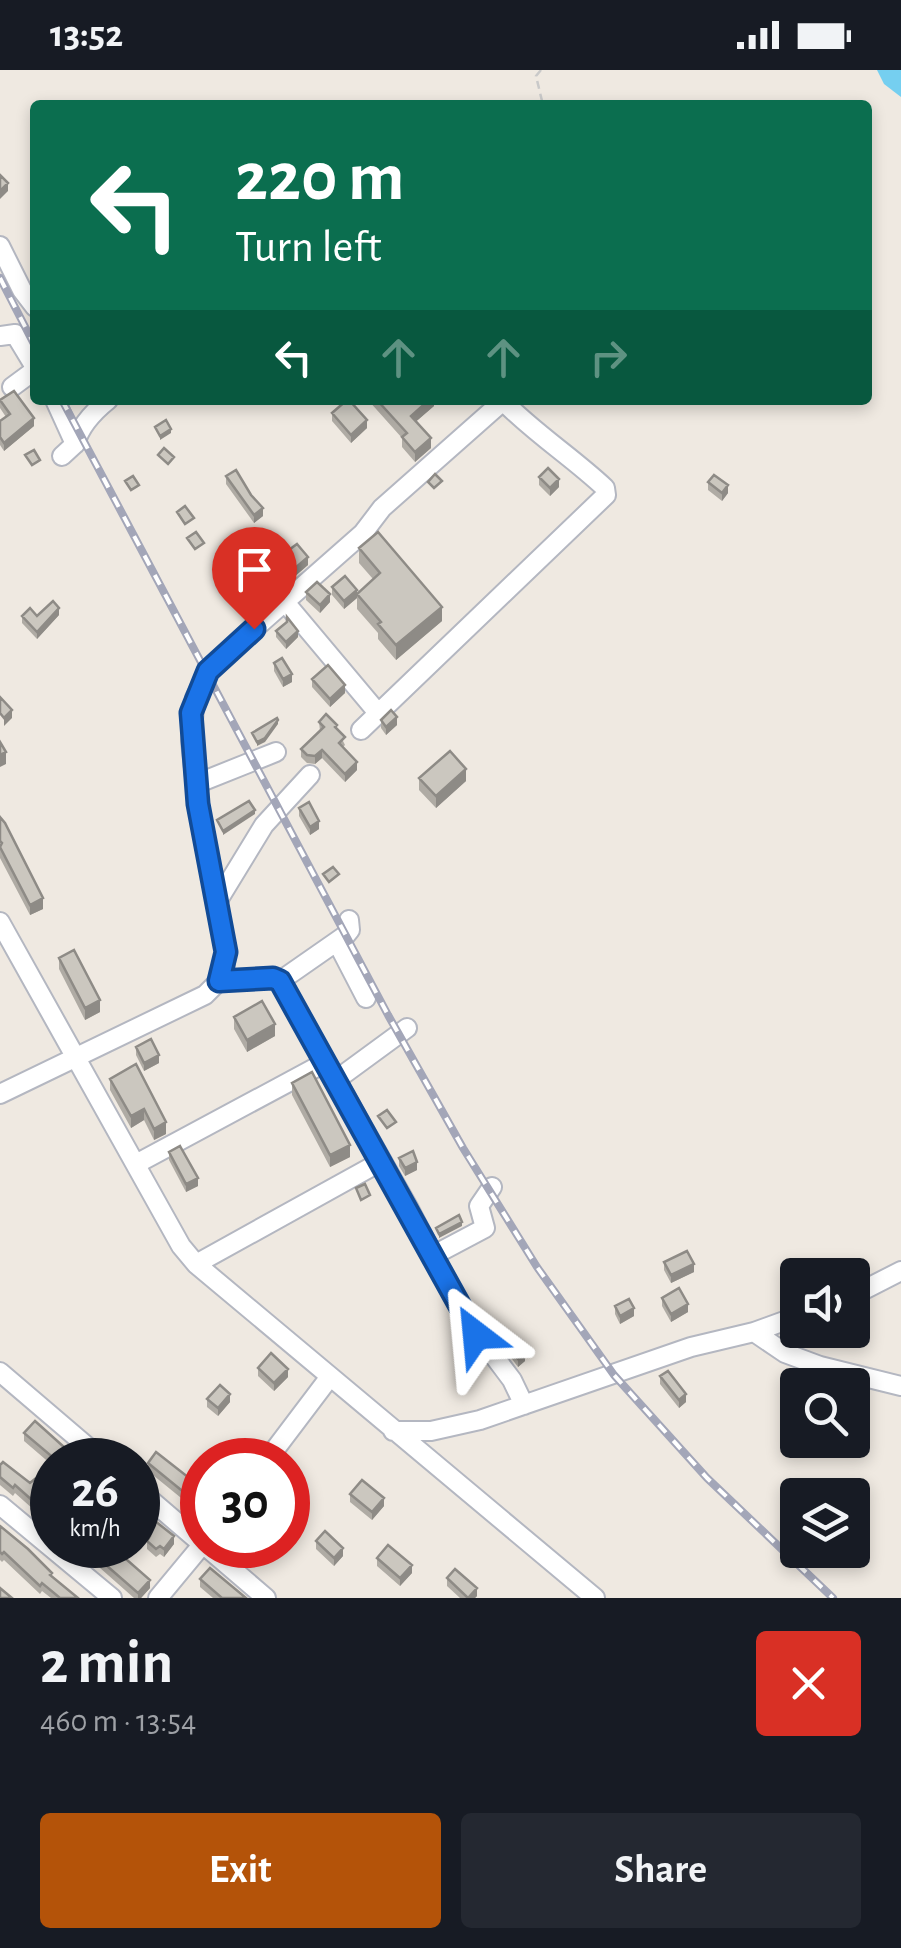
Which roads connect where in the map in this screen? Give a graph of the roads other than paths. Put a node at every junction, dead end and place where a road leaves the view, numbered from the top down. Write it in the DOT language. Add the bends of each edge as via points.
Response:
graph roads {
  1 [pos="0,246"];
  2 [pos="30,300"];
  3 [pos="0,336"];
  4 [pos="30,360"];
  5 [pos="30,373"];
  6 [pos="12,387"];
  7 [pos="56,405"];
  8 [pos="98,405"];
  9 [pos="496,405"];
  10 [pos="507,405"];
  11 [pos="250,550"];
  12 [pos="284,602"];
  13 [pos="378,714"];
  14 [pos="361,730"];
  15 [pos="276,752"];
  16 [pos="310,774"];
  17 [pos="196,784"];
  18 [pos="218,902"];
  19 [pos="349,920"];
  20 [pos="0,922"];
  21 [pos="336,942"];
  22 [pos="219,981"];
  23 [pos="280,981"];
  24 [pos="366,998"];
  25 [pos="407,1028"];
  26 [pos="77,1056"];
  27 [pos="326,1062"];
  28 [pos="336,1080"];
  29 [pos="0,1094"];
  30 [pos="382,1161"];
  31 [pos="136,1164"];
  32 [pos="492,1187"];
  33 [pos="434,1255"];
  34 [pos="196,1264"];
  35 [pos="901,1271"];
  36 [pos="870,1287"];
  37 [pos="780,1323"];
  38 [pos="754,1332"];
  39 [pos="0,1372"];
  40 [pos="330,1378"];
  41 [pos="901,1386"];
  42 [pos="524,1406"];
  43 [pos="394,1431"];
  44 [pos="77,1438"];
  45 [pos="284,1438"];
  46 [pos="0,1506"];
  47 [pos="160,1508"];
  48 [pos="180,1525"];
  49 [pos="183,1568"];
  50 [pos="230,1568"];
  51 [pos="112,1598"];
  52 [pos="158,1598"];
  53 [pos="266,1598"];
  54 [pos="595,1598"];
  1 -- 2 [label="street"];
  3 -- 4 [label="street" via="15,334"];
  5 -- 6 [label="street"];
  7 -- 8 [label="street" via="69,450"];
  9 -- 12 [label="street"];
  10 -- 13 [label="street" via="606,495"];
  11 -- 12 [label="street"];
  12 -- 13 [label="street"];
  12 -- 17 [label="street" via="202,680 191,713"];
  13 -- 14 [label="street"];
  15 -- 17 [label="street"];
  16 -- 18 [label="street" via="264,824"];
  17 -- 18 [label="street"];
  18 -- 22 [label="street" via="226,952"];
  19 -- 21 [label="street" via="349,932"];
  20 -- 26 [label="street"];
  21 -- 23 [label="street"];
  21 -- 24 [label="street"];
  22 -- 23 [label="street"];
  22 -- 26 [label="street" via="166,1016"];
  23 -- 27 [label="street"];
  25 -- 28 [label="street"];
  26 -- 29 [label="street"];
  26 -- 31 [label="street"];
  27 -- 28 [label="street"];
  27 -- 31 [label="street"];
  28 -- 30 [label="street"];
  30 -- 33 [label="street"];
  30 -- 34 [label="street"];
  31 -- 34 [label="street"];
  32 -- 33 [label="street" via="479,1206 484,1228"];
  33 -- 42 [label="street" via="471,1328"];
  34 -- 40 [label="street"];
  35 -- 36 [label="street"];
  37 -- 38 [label="street"];
  38 -- 41 [label="street" via="802,1360"];
  38 -- 42 [label="street" via="691,1346"];
  39 -- 44 [label="street"];
  40 -- 43 [label="street"];
  40 -- 45 [label="street"];
  42 -- 43 [label="street" via="431,1431"];
  43 -- 54 [label="street"];
  46 -- 51 [label="street"];
  47 -- 48 [label="street"];
  49 -- 52 [label="street"];
  50 -- 53 [label="street"];
}
